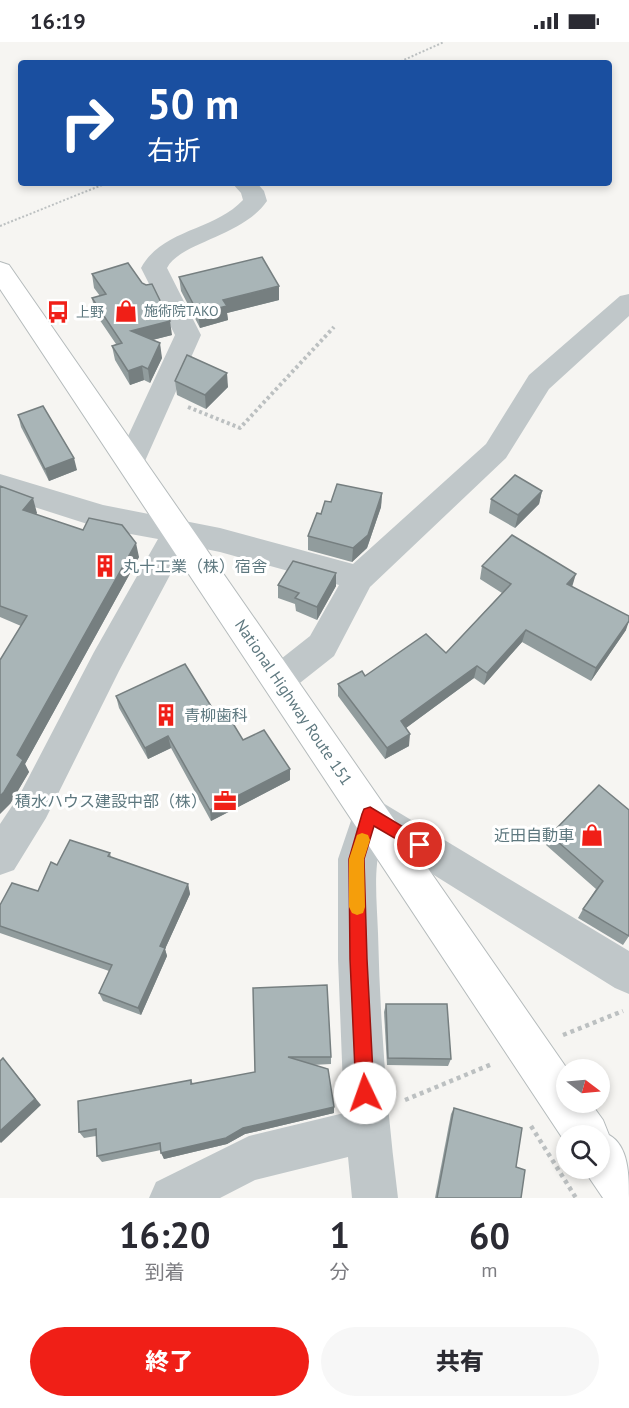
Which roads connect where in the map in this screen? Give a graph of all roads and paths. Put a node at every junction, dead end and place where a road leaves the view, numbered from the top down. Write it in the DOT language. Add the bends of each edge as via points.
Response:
graph roads {
  1 [pos="444,42"];
  2 [pos="405,60"];
  3 [pos="100,186"];
  4 [pos="247,186"];
  5 [pos="0,226"];
  6 [pos="0,270"];
  7 [pos="629,302"];
  8 [pos="334,327"];
  9 [pos="162,396"];
  10 [pos="131,462"];
  11 [pos="0,485"];
  12 [pos="178,531"];
  13 [pos="359,578"];
  14 [pos="279,680"];
  15 [pos="370,814"];
  16 [pos="0,857"];
  17 [pos="629,974"];
  18 [pos="580,1125"];
  19 [pos="367,1130"];
  20 [pos="610,1169"];
  21 [pos="629,1197"];
  22 [pos="172,1198"];
  23 [pos="375,1198"];
  1 -- 2 [label="path"];
  3 -- 5 [label="path"];
  4 -- 9 [label="street" via="255,201 249,210 216,231 157,257 154,267 188,335"];
  6 -- 10 [label="highway, National Highway Route 151"];
  7 -- 13 [label="street" via="539,382 496,451"];
  8 -- 9 [label="path" via="240,428"];
  9 -- 10 [label="street"];
  10 -- 12 [label="highway, National Highway Route 151"];
  11 -- 12 [label="street" via="103,517"];
  12 -- 13 [label="street"];
  12 -- 14 [label="highway, National Highway Route 151"];
  12 -- 16 [label="street" via="33,806"];
  13 -- 14 [label="street" via="322,646"];
  14 -- 15 [label="highway, National Highway Route 151"];
  15 -- 17 [label="street"];
  15 -- 18 [label="highway, National Highway Route 151"];
  15 -- 19 [label="street" via="357,859"];
  19 -- 22 [label="street" via="249,1159"];
  19 -- 23 [label="street"];
  20 -- 21 [label="highway"];
}
